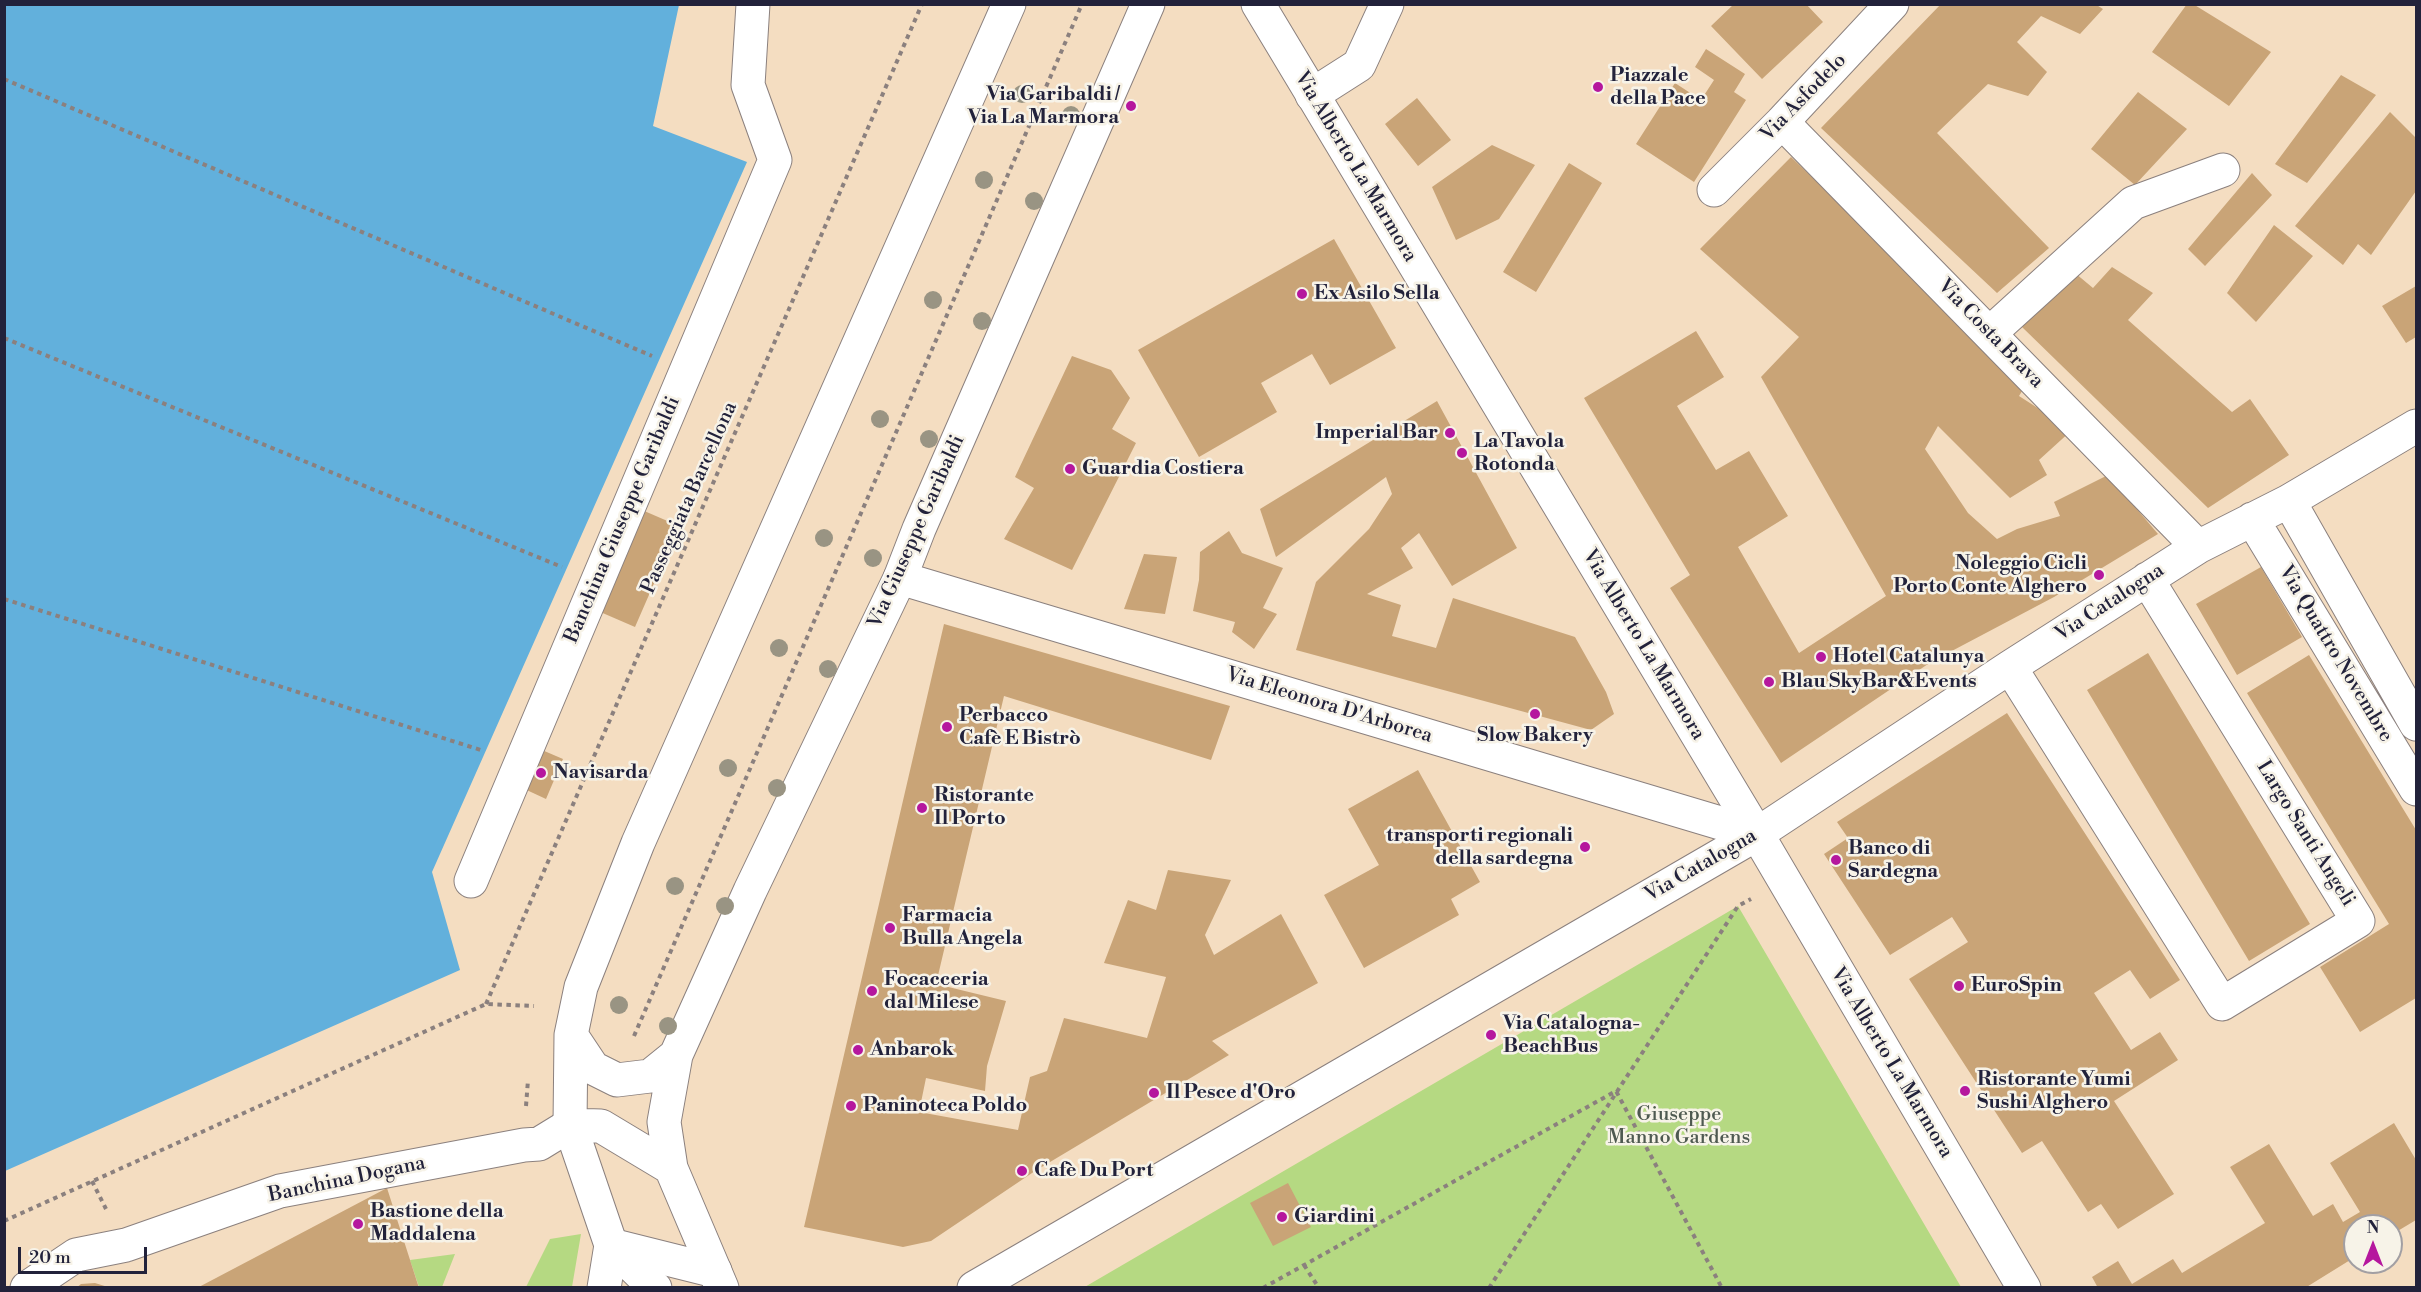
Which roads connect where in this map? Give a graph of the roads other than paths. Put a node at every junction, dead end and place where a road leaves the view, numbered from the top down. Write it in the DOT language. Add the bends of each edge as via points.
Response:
graph roads {
  1 [pos="753,4"];
  2 [pos="1009,4"];
  3 [pos="1148,4"];
  4 [pos="1258,4"];
  5 [pos="1387,4"];
  6 [pos="1892,4"];
  7 [pos="1312,95"];
  8 [pos="1782,122"];
  9 [pos="2223,170"];
  10 [pos="1714,190"];
  11 [pos="1990,333"];
  12 [pos="2416,426"];
  13 [pos="2289,501"];
  14 [pos="2252,519"];
  15 [pos="2198,547"];
  16 [pos="900,578"];
  17 [pos="2147,579"];
  18 [pos="2010,667"];
  19 [pos="2416,724"];
  20 [pos="2416,789"];
  21 [pos="1757,834"];
  22 [pos="471,880"];
  23 [pos="571,1035"];
  24 [pos="676,1055"];
  25 [pos="570,1125"];
  26 [pos="671,1168"];
  27 [pos="611,1245"];
  28 [pos="718,1279"];
  29 [pos="27,1287"];
  30 [pos="604,1287"];
  31 [pos="655,1287"];
  32 [pos="974,1287"];
  33 [pos="2024,1287"];
  1 -- 22 [label="main road, Banchina Giuseppe Garibaldi" via="748,85 775,160"];
  2 -- 23 [label="main road" via="638,843 581,987"];
  3 -- 16 [label="main road, Via Giuseppe Garibaldi"];
  4 -- 7 [label="main road, Via Alberto La Marmora"];
  5 -- 7 [label="main road" via="1359,65"];
  6 -- 8 [label="main road, Via Asfodelo"];
  7 -- 21 [label="main road, Via Alberto La Marmora"];
  8 -- 10 [label="main road, Via Asfodelo"];
  8 -- 11 [label="main road, Via Costa Brava"];
  9 -- 11 [label="main road" via="2133,203"];
  11 -- 15 [label="main road, Via Costa Brava"];
  12 -- 13 [label="main road, Via Catalogna"];
  13 -- 14 [label="main road, Via Catalogna"];
  13 -- 19 [label="main road, Via Quattro Novembre"];
  14 -- 15 [label="main road, Via Catalogna"];
  14 -- 20 [label="main road, Via Quattro Novembre"];
  15 -- 17 [label="main road, Via Catalogna"];
  16 -- 21 [label="main road, Via Eleonora D'Arborea"];
  16 -- 24 [label="main road, Via Giuseppe Garibaldi"];
  17 -- 18 [label="main road, Via Catalogna"];
  17 -- 18 [label="main road, Largo Santi Angeli" via="2358,921 2222,1004"];
  18 -- 21 [label="main road, Via Catalogna"];
  21 -- 32 [label="main road, Via Catalogna"];
  21 -- 33 [label="main road, Via Alberto La Marmora"];
  23 -- 24 [label="main road, Via Giuseppe Garibaldi" via="593,1068 617,1080 651,1076"];
  23 -- 25 [label="main road"];
  24 -- 26 [label="main road, Via Giuseppe Garibaldi" via="664,1122"];
  25 -- 26 [label="main road" via="601,1126"];
  25 -- 27 [label="main road"];
  25 -- 29 [label="main road, Banchina Dogana" via="538,1144 280,1191 126,1245 76,1256"];
  26 -- 28 [label="main road, Via Giuseppe Garibaldi"];
  27 -- 28 [label="main road, Via Giuseppe Garibaldi"];
  27 -- 30 [label="main road"];
  27 -- 31 [label="main road"];
}
